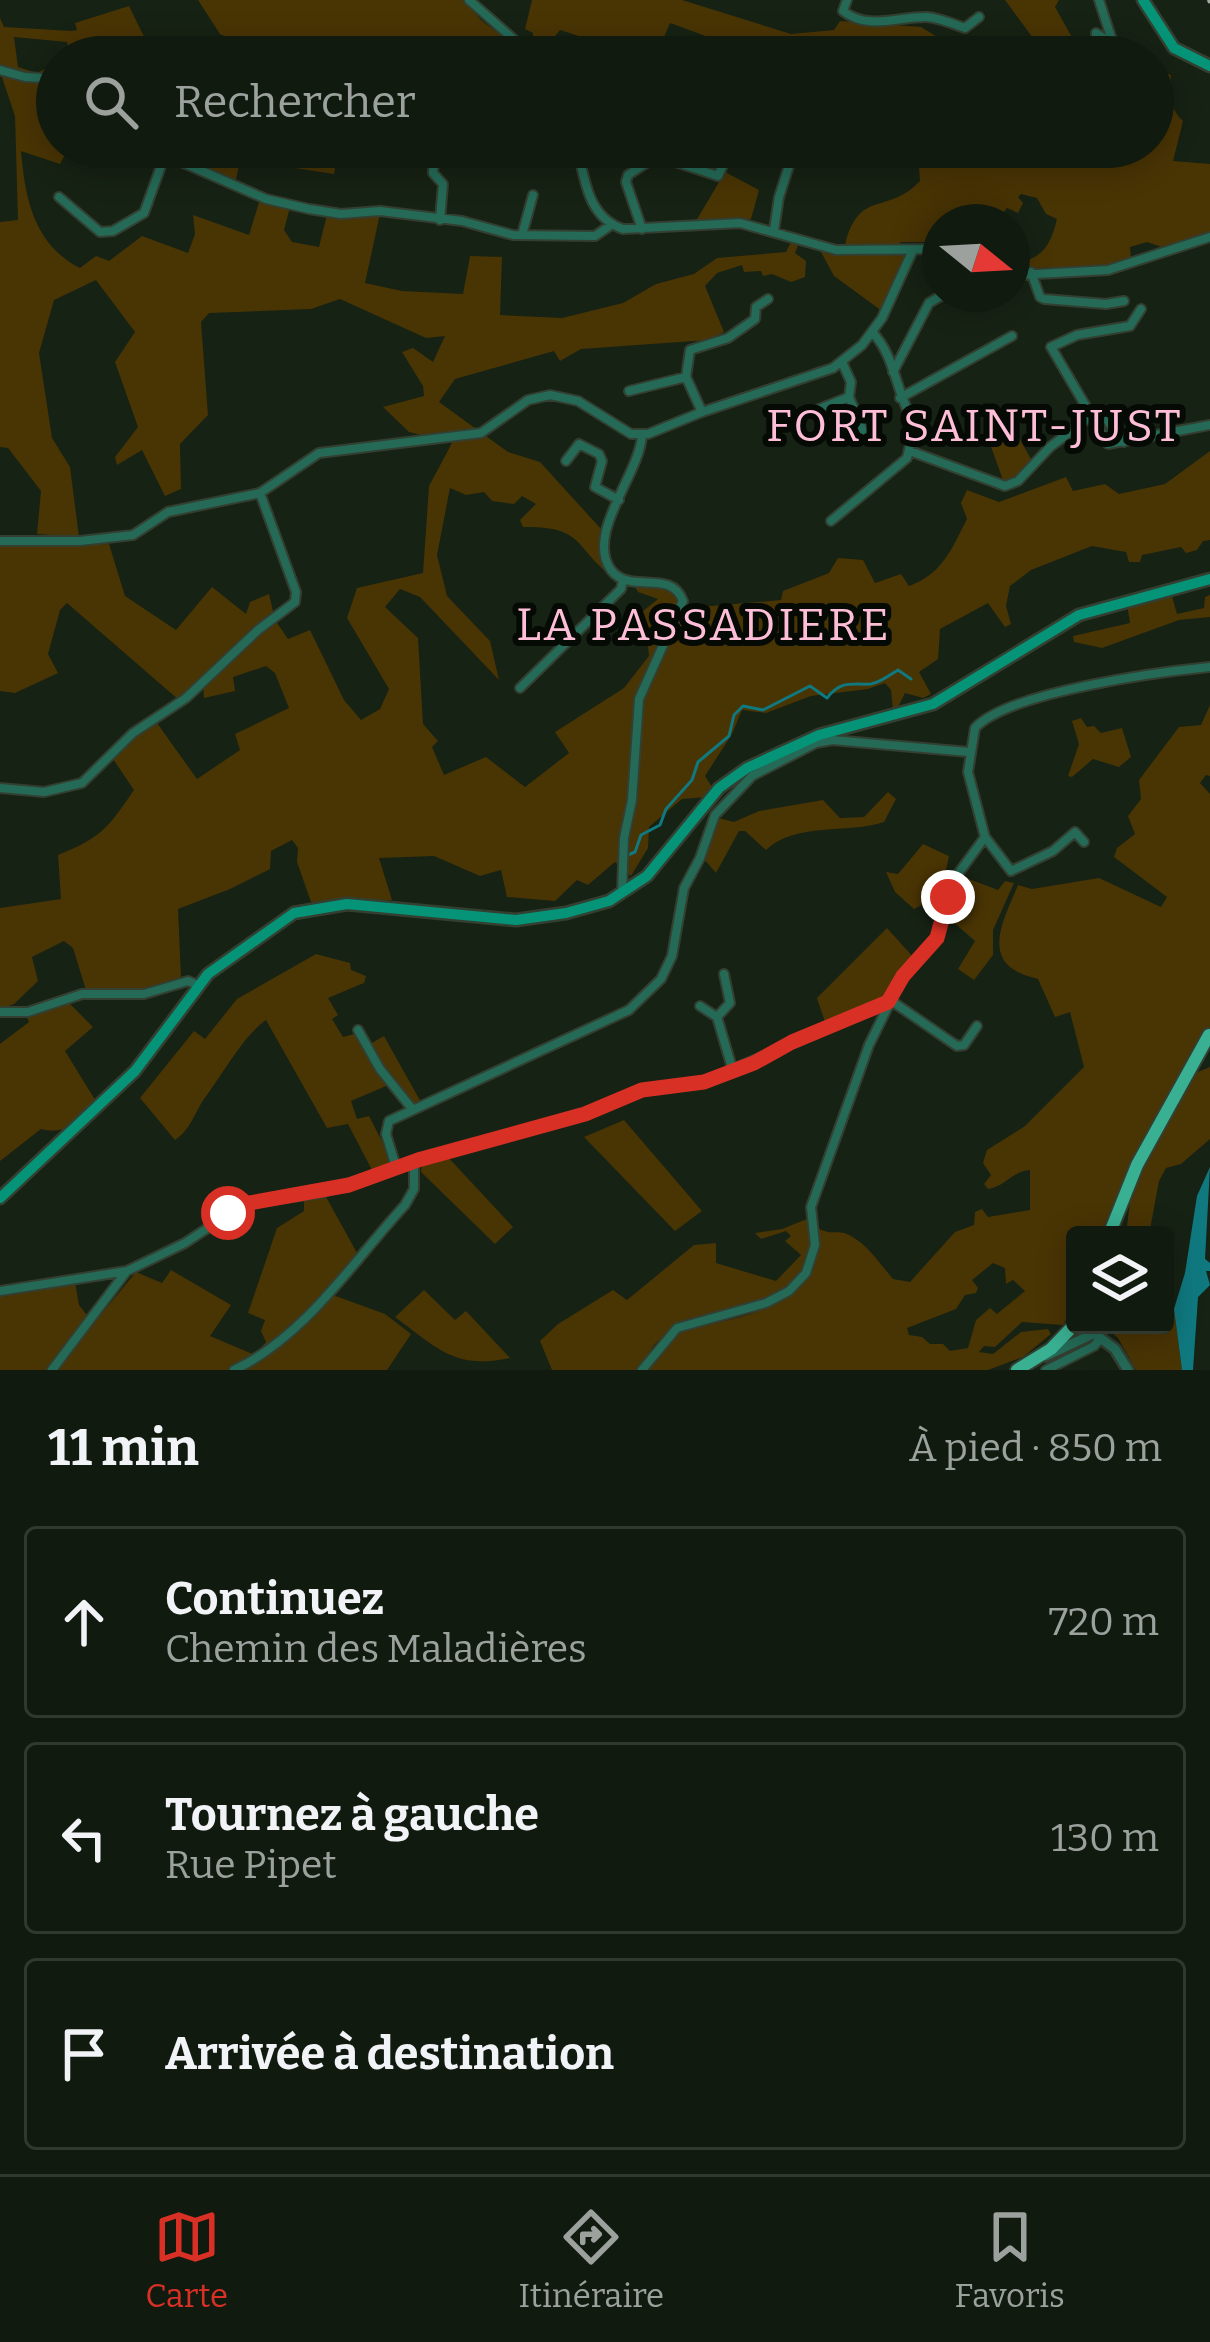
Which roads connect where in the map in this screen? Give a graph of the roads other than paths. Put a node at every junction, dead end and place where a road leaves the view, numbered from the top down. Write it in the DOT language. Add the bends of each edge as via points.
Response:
graph roads {
  1 [pos="469,0"];
  2 [pos="847,0"];
  3 [pos="1099,0"];
  4 [pos="1143,0"];
  5 [pos="979,17"];
  6 [pos="511,36"];
  7 [pos="1110,36"];
  8 [pos="1166,36"];
  9 [pos="1174,48"];
  10 [pos="1210,66"];
  11 [pos="0,70"];
  12 [pos="36,78"];
  13 [pos="160,168"];
  14 [pos="196,168"];
  15 [pos="433,168"];
  16 [pos="583,168"];
  17 [pos="640,168"];
  18 [pos="694,168"];
  19 [pos="723,168"];
  20 [pos="788,168"];
  21 [pos="533,195"];
  22 [pos="58,197"];
  23 [pos="440,220"];
  24 [pos="611,225"];
  25 [pos="642,229"];
  26 [pos="774,230"];
  27 [pos="523,236"];
  28 [pos="1210,237"];
  29 [pos="922,251"];
  30 [pos="912,252"];
  31 [pos="1031,272"];
  32 [pos="768,299"];
  33 [pos="1124,301"];
  34 [pos="1141,309"];
  35 [pos="924,312"];
  36 [pos="872,332"];
  37 [pos="1012,336"];
  38 [pos="842,362"];
  39 [pos="893,372"];
  40 [pos="686,377"];
  41 [pos="629,391"];
  42 [pos="849,397"];
  43 [pos="900,398"];
  44 [pos="702,412"];
  45 [pos="1092,416"];
  46 [pos="799,417"];
  47 [pos="1210,425"];
  48 [pos="863,430"];
  49 [pos="642,436"];
  50 [pos="910,451"];
  51 [pos="566,461"];
  52 [pos="260,493"];
  53 [pos="619,500"];
  54 [pos="831,521"];
  55 [pos="0,542"];
  56 [pos="1210,579"];
  57 [pos="623,580"];
  58 [pos="1210,667"];
  59 [pos="520,688"];
  60 [pos="814,740"];
  61 [pos="969,752"];
  62 [pos="0,788"];
  63 [pos="985,837"];
  64 [pos="1084,842"];
  65 [pos="622,894"];
  66 [pos="724,974"];
  67 [pos="198,985"];
  68 [pos="889,1001"];
  69 [pos="700,1006"];
  70 [pos="0,1012"];
  71 [pos="717,1017"];
  72 [pos="977,1026"];
  73 [pos="358,1030"];
  74 [pos="1209,1035"];
  75 [pos="733,1071"];
  76 [pos="413,1110"];
  77 [pos="414,1162"];
  78 [pos="395,1167"];
  79 [pos="0,1198"];
  80 [pos="1113,1226"];
  81 [pos="127,1271"];
  82 [pos="0,1291"];
  83 [pos="1070,1334"];
  84 [pos="1098,1335"];
  85 [pos="1041,1365"];
  86 [pos="52,1370"];
  87 [pos="234,1370"];
  88 [pos="642,1370"];
  89 [pos="1017,1370"];
  90 [pos="1128,1370"];
  1 -- 6 [label="street"];
  2 -- 5 [label="street" via="843,11 858,19 924,17 965,28"];
  3 -- 7 [label="street"];
  4 -- 8 [label="main road"];
  9 -- 10 [label="main road"];
  11 -- 12 [label="street"];
  13 -- 22 [label="street" via="144,213 113,231 100,232"];
  14 -- 23 [label="street" via="278,203"];
  15 -- 23 [label="street" via="443,184"];
  16 -- 24 [label="street" via="592,204"];
  17 -- 25 [label="street" via="626,182"];
  18 -- 19 [label="street" via="718,176"];
  20 -- 26 [label="street"];
  21 -- 27 [label="street"];
  23 -- 27 [label="street"];
  24 -- 25 [label="street"];
  24 -- 27 [label="street" via="595,236"];
  25 -- 26 [label="street" via="740,223"];
  26 -- 30 [label="street" via="836,250"];
  28 -- 31 [label="street" via="1108,270"];
  29 -- 30 [label="street"];
  30 -- 36 [label="street"];
  31 -- 33 [label="street" via="1040,297"];
  32 -- 40 [label="street" via="728,338 690,350"];
  34 -- 45 [label="street" via="1130,326 1051,346"];
  35 -- 39 [label="street"];
  36 -- 38 [label="street"];
  36 -- 39 [label="street"];
  37 -- 43 [label="street"];
  38 -- 42 [label="street"];
  38 -- 44 [label="street"];
  39 -- 43 [label="street"];
  40 -- 41 [label="street"];
  40 -- 44 [label="street"];
  42 -- 46 [label="street"];
  42 -- 48 [label="street"];
  43 -- 50 [label="street" via="915,424"];
  44 -- 49 [label="street"];
  45 -- 47 [label="street" via="1102,410 1125,444"];
  45 -- 50 [label="street" via="1012,484"];
  49 -- 52 [label="street" via="578,400 550,395 528,400 482,433 319,453"];
  49 -- 53 [label="street"];
  50 -- 54 [label="street"];
  51 -- 53 [label="street" via="579,444 599,454 595,487"];
  52 -- 55 [label="street" via="168,512 116,538"];
  52 -- 62 [label="street" via="295,602 82,783 59,791"];
  53 -- 57 [label="street" via="604,545"];
  56 -- 60 [label="main road" via="1079,615 933,704"];
  57 -- 59 [label="street"];
  57 -- 65 [label="street" via="675,587 683,606 637,708"];
  58 -- 61 [label="street" via="1019,704 981,721"];
  60 -- 61 [label="street"];
  60 -- 65 [label="main road" via="726,781"];
  60 -- 76 [label="street" via="752,776 707,827 685,883 673,956 641,1000"];
  61 -- 63 [label="street"];
  63 -- 64 [label="street" via="1011,871 1075,832"];
  63 -- 68 [label="street" via="952,882 937,938"];
  65 -- 67 [label="main road" via="525,920 347,904 307,909"];
  66 -- 71 [label="street" via="730,1003"];
  67 -- 70 [label="street" via="82,994 28,1012"];
  67 -- 79 [label="main road" via="135,1071"];
  68 -- 72 [label="street" via="957,1046"];
  68 -- 75 [label="street"];
  68 -- 88 [label="street" via="811,1215 814,1255 794,1287 758,1306 685,1324"];
  69 -- 71 [label="street"];
  71 -- 75 [label="street"];
  73 -- 76 [label="street"];
  74 -- 80 [label="main road"];
  75 -- 77 [label="street" via="642,1090"];
  76 -- 78 [label="street" via="386,1126"];
  77 -- 78 [label="street"];
  77 -- 87 [label="street" via="406,1204 295,1326"];
  78 -- 81 [label="street" via="320,1193 238,1206"];
  81 -- 82 [label="street"];
  81 -- 86 [label="street"];
  83 -- 85 [label="main road"];
  84 -- 85 [label="street"];
  84 -- 90 [label="street"];
  85 -- 89 [label="main road"];
}
